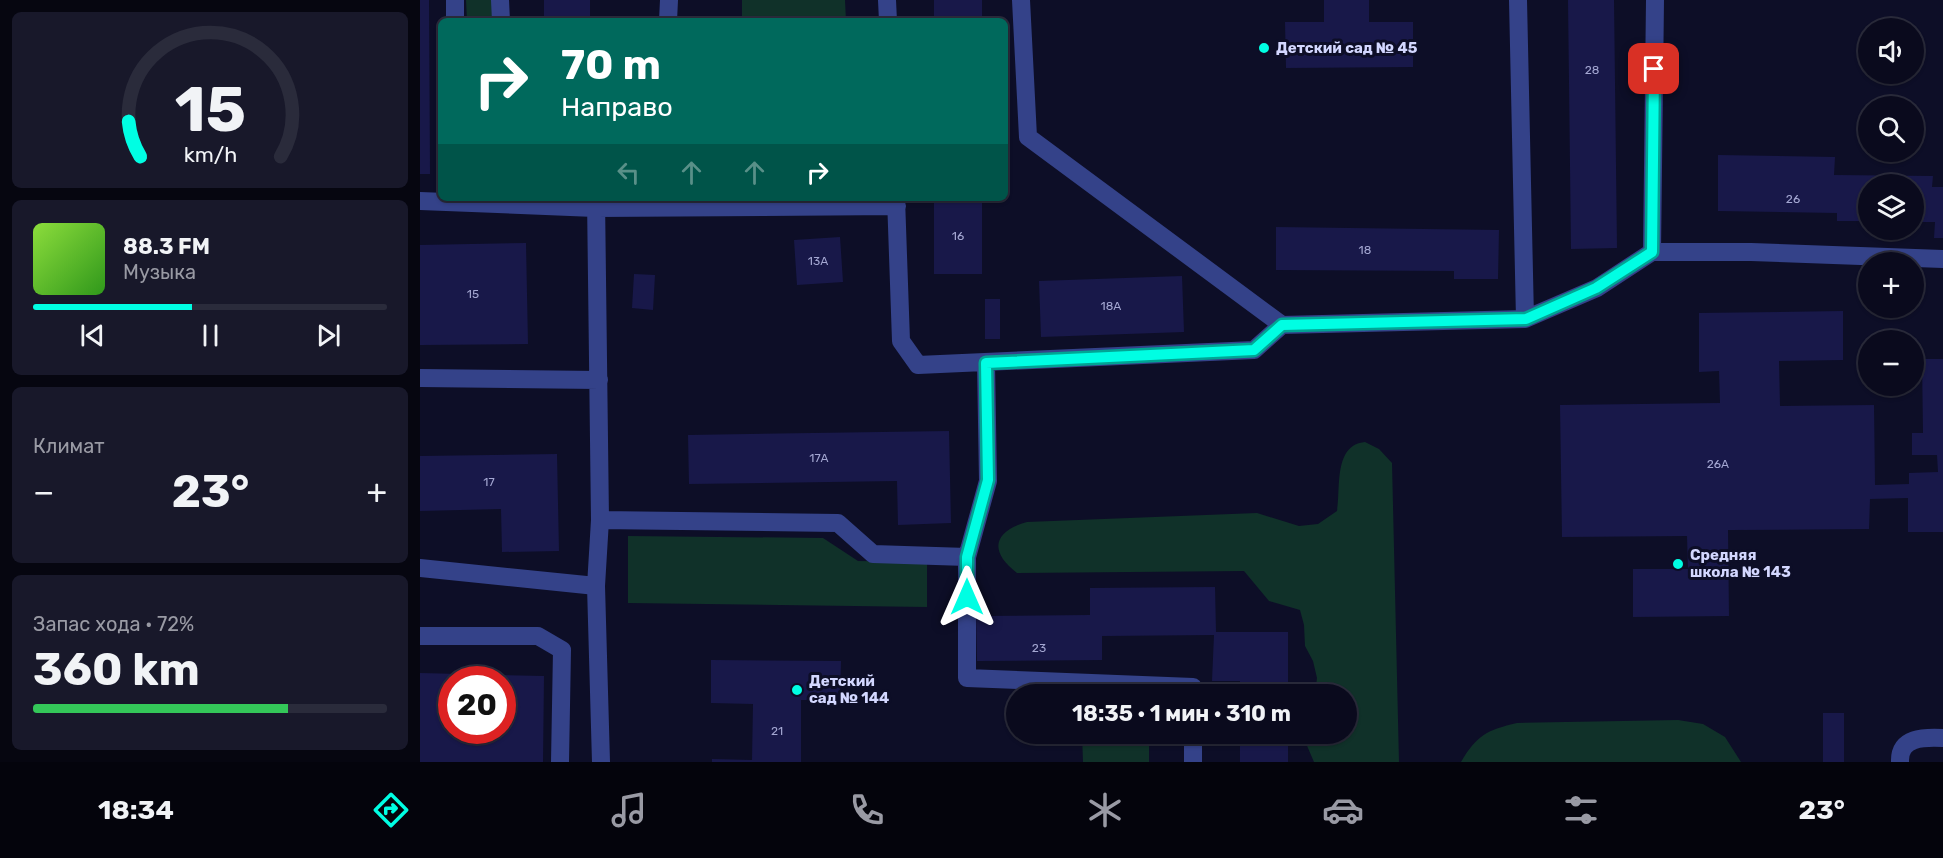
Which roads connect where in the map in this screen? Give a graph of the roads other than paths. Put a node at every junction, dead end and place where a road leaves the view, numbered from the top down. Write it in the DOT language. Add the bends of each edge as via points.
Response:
graph roads {
  1 [pos="455,0"];
  2 [pos="500,0"];
  3 [pos="669,0"];
  4 [pos="887,0"];
  5 [pos="1022,0"];
  6 [pos="1518,0"];
  7 [pos="1655,0"];
  8 [pos="455,18"];
  9 [pos="501,18"];
  10 [pos="668,18"];
  11 [pos="888,18"];
  12 [pos="438,200"];
  13 [pos="420,201"];
  14 [pos="505,201"];
  15 [pos="896,202"];
  16 [pos="596,203"];
  17 [pos="1652,252"];
  18 [pos="1943,259"];
  19 [pos="1526,319"];
  20 [pos="1282,325"];
  21 [pos="986,363"];
  22 [pos="420,378"];
  23 [pos="599,380"];
  24 [pos="600,520"];
  25 [pos="967,557"];
  26 [pos="420,568"];
  27 [pos="596,586"];
  28 [pos="420,636"];
  29 [pos="1118,684"];
  30 [pos="1943,738"];
  31 [pos="1193,744"];
  32 [pos="561,762"];
  33 [pos="601,762"];
  34 [pos="1193,762"];
  35 [pos="1900,762"];
  1 -- 8 [label="lane"];
  2 -- 9 [label="lane"];
  3 -- 10 [label="lane"];
  4 -- 11 [label="lane"];
  5 -- 20 [label="lane" via="1028,137"];
  6 -- 19 [label="lane"];
  7 -- 17 [label="lane"];
  12 -- 13 [label="lane"];
  14 -- 16 [label="lane"];
  15 -- 16 [label="lane"];
  15 -- 21 [label="lane" via="901,341 918,365"];
  16 -- 23 [label="lane"];
  17 -- 18 [label="lane"];
  17 -- 19 [label="lane" via="1596,288"];
  19 -- 20 [label="lane"];
  20 -- 21 [label="lane" via="1254,350"];
  21 -- 25 [label="lane" via="988,480"];
  22 -- 23 [label="lane"];
  23 -- 24 [label="lane"];
  24 -- 25 [label="lane" via="838,523 873,554"];
  24 -- 27 [label="lane"];
  25 -- 29 [label="lane" via="967,678"];
  26 -- 27 [label="lane"];
  27 -- 33 [label="lane"];
  28 -- 32 [label="lane" via="538,636 562,650"];
  30 -- 35 [label="lane" via="1921,737 1908,742 1899,754"];
  31 -- 34 [label="lane"];
}
